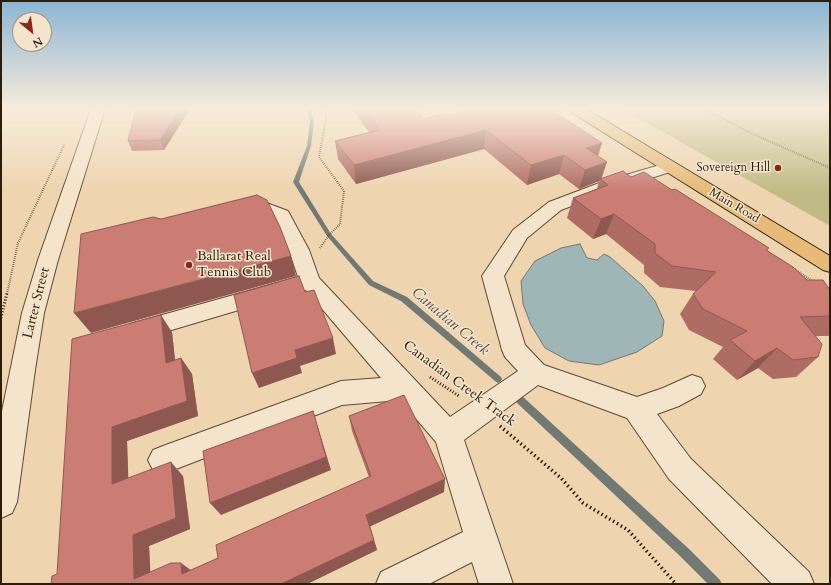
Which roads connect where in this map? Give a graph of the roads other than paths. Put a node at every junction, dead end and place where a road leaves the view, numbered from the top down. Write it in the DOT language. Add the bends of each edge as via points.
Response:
graph roads {
  1 [pos="89,136"];
  2 [pos="620,136"];
  3 [pos="670,167"];
  4 [pos="225,218"];
  5 [pos="830,265"];
  6 [pos="310,281"];
  7 [pos="120,336"];
  8 [pos="535,372"];
  9 [pos="418,382"];
  10 [pos="692,386"];
  11 [pos="637,409"];
  12 [pos="448,435"];
  13 [pos="163,460"];
  14 [pos="1,502"];
  15 [pos="481,540"];
  16 [pos="393,584"];
  17 [pos="496,584"];
  18 [pos="797,584"];
  1 -- 14 [label="street, Larter Street" via="33,313"];
  2 -- 3 [label="main road, Main Road"];
  3 -- 5 [label="main road, Main Road"];
  3 -- 8 [label="street" via="555,206 520,234 493,276 514,350"];
  4 -- 6 [label="street" via="264,208 282,215"];
  6 -- 7 [label="street"];
  6 -- 9 [label="street"];
  8 -- 11 [label="street"];
  8 -- 12 [label="street"];
  9 -- 12 [label="street"];
  9 -- 13 [label="street" via="341,393"];
  10 -- 11 [label="street" via="670,398"];
  11 -- 18 [label="street" via="680,469"];
  12 -- 15 [label="street"];
  15 -- 16 [label="street"];
  15 -- 17 [label="street"];
}
